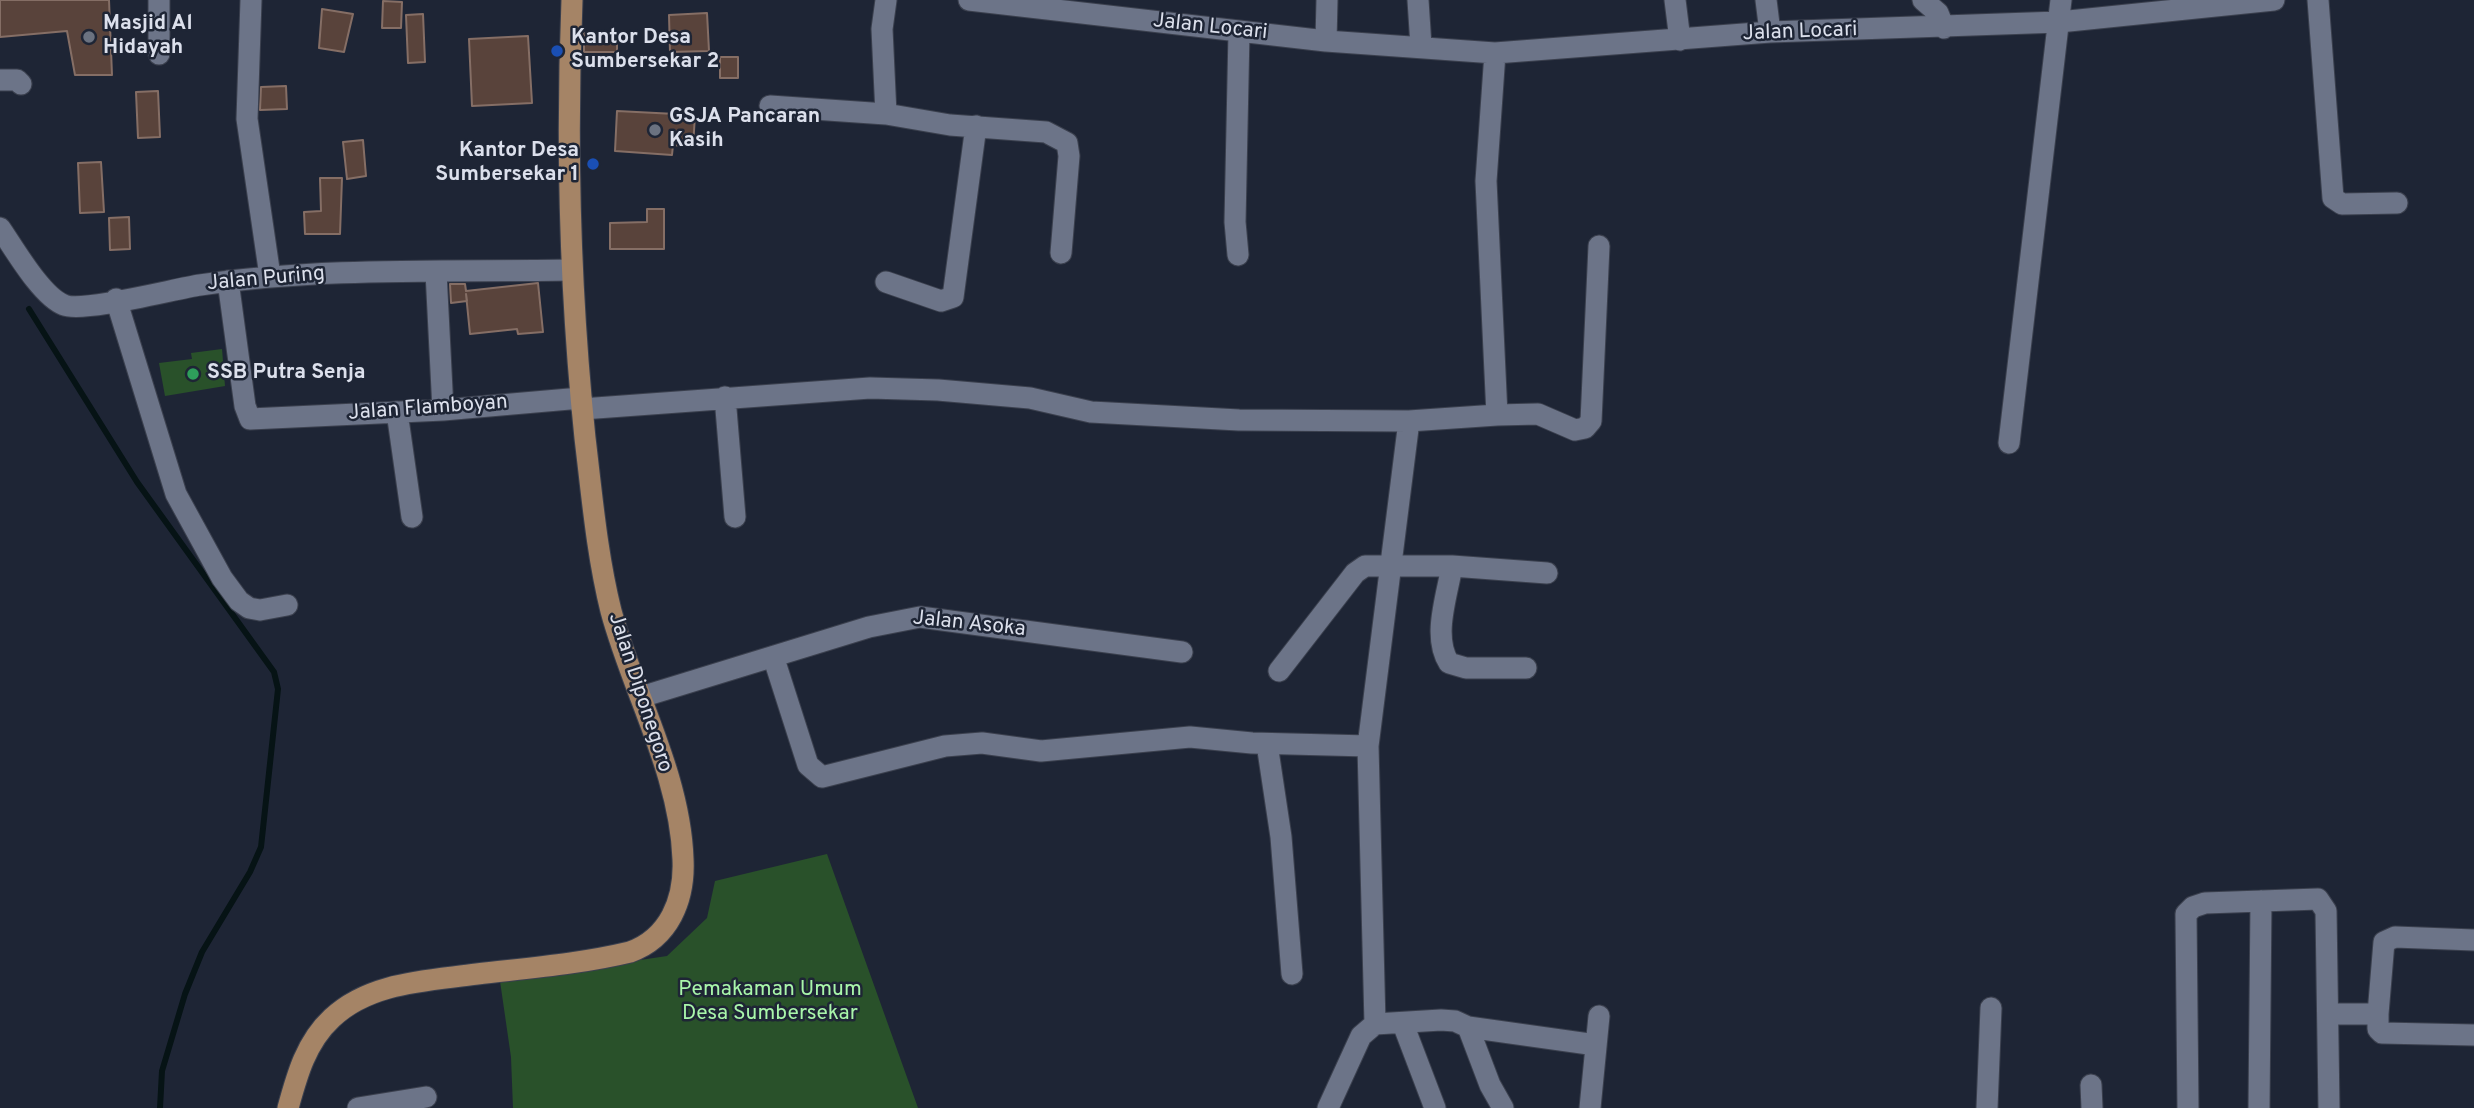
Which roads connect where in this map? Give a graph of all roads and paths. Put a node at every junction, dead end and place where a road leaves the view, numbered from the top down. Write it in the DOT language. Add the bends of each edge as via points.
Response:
graph roads {
  1 [pos="159,0"];
  2 [pos="251,0"];
  3 [pos="572,0"];
  4 [pos="886,0"];
  5 [pos="969,0"];
  6 [pos="1327,0"];
  7 [pos="1418,0"];
  8 [pos="1675,0"];
  9 [pos="1766,0"];
  10 [pos="1923,0"];
  11 [pos="2061,0"];
  12 [pos="2274,0"];
  13 [pos="2318,0"];
  14 [pos="998,1"];
  15 [pos="1053,5"];
  16 [pos="2059,22"];
  17 [pos="1944,28"];
  18 [pos="1239,32"];
  19 [pos="1770,32"];
  20 [pos="1680,40"];
  21 [pos="1326,41"];
  22 [pos="1421,46"];
  23 [pos="1495,52"];
  24 [pos="159,54"];
  25 [pos="770,106"];
  26 [pos="886,114"];
  27 [pos="976,126"];
  28 [pos="2397,204"];
  29 [pos="0,228"];
  30 [pos="1599,247"];
  31 [pos="1061,253"];
  32 [pos="1238,255"];
  33 [pos="572,270"];
  34 [pos="436,272"];
  35 [pos="270,276"];
  36 [pos="228,281"];
  37 [pos="886,282"];
  38 [pos="116,299"];
  39 [pos="725,397"];
  40 [pos="582,403"];
  41 [pos="443,410"];
  42 [pos="397,412"];
  43 [pos="1497,415"];
  44 [pos="1409,421"];
  45 [pos="2009,443"];
  46 [pos="412,517"];
  47 [pos="735,517"];
  48 [pos="1389,566"];
  49 [pos="1452,566"];
  50 [pos="1547,573"];
  51 [pos="287,606"];
  52 [pos="1182,652"];
  53 [pos="774,659"];
  54 [pos="1526,668"];
  55 [pos="1279,671"];
  56 [pos="641,697"];
  57 [pos="1267,744"];
  58 [pos="1368,746"];
  59 [pos="2261,901"];
  60 [pos="2474,940"];
  61 [pos="1292,974"];
  62 [pos="1992,1008"];
  63 [pos="2329,1013"];
  64 [pos="2378,1014"];
  65 [pos="1599,1016"];
  66 [pos="1374,1024"];
  67 [pos="1404,1024"];
  68 [pos="1468,1027"];
  69 [pos="2474,1035"];
  70 [pos="1596,1045"];
  71 [pos="2091,1085"];
  72 [pos="426,1097"];
  73 [pos="288,1108"];
  74 [pos="358,1108"];
  75 [pos="1328,1108"];
  76 [pos="1435,1108"];
  77 [pos="1503,1108"];
  78 [pos="1590,1108"];
  79 [pos="1987,1108"];
  80 [pos="2092,1108"];
  81 [pos="2188,1108"];
  82 [pos="2259,1108"];
  83 [pos="2329,1108"];
  1 -- 24 [label="street"];
  2 -- 35 [label="street" via="247,119"];
  3 -- 33 [label="main road, Jalan Diponegoro"];
  4 -- 26 [label="street" via="882,29"];
  5 -- 14 [label="street, Jalan Locari"];
  6 -- 21 [label="street"];
  7 -- 22 [label="street"];
  8 -- 20 [label="street"];
  9 -- 19 [label="street"];
  10 -- 17 [label="street" via="1938,13"];
  11 -- 16 [label="street"];
  12 -- 16 [label="street, Jalan Locari"];
  13 -- 28 [label="street" via="2333,198 2342,204"];
  14 -- 15 [label="street, Jalan Locari"];
  15 -- 18 [label="street, Jalan Locari"];
  16 -- 17 [label="street, Jalan Locari"];
  16 -- 45 [label="street"];
  17 -- 19 [label="street, Jalan Locari"];
  18 -- 21 [label="street, Jalan Locari"];
  18 -- 32 [label="street"];
  19 -- 20 [label="street, Jalan Locari"];
  20 -- 23 [label="street, Jalan Locari"];
  21 -- 22 [label="street, Jalan Locari"];
  22 -- 23 [label="street, Jalan Locari"];
  23 -- 43 [label="street" via="1486,181"];
  25 -- 26 [label="street"];
  26 -- 27 [label="street"];
  27 -- 31 [label="street" via="1046,132 1068,143"];
  27 -- 37 [label="street" via="953,297 941,302"];
  29 -- 38 [label="street, Jalan Puring" via="62,305 76,308"];
  30 -- 43 [label="street, Jalan Flamboyan" via="1591,421 1574,430 1538,414"];
  33 -- 34 [label="street, Jalan Puring"];
  33 -- 40 [label="main road, Jalan Diponegoro"];
  34 -- 35 [label="street, Jalan Puring"];
  34 -- 41 [label="street"];
  35 -- 36 [label="street, Jalan Puring"];
  36 -- 38 [label="street, Jalan Puring"];
  36 -- 42 [label="street, Jalan Flamboyan" via="247,415 256,420"];
  38 -- 51 [label="street" via="176,494 222,579 249,608"];
  39 -- 40 [label="street, Jalan Flamboyan"];
  39 -- 44 [label="street, Jalan Flamboyan" via="925,389 1030,398 1091,412 1239,420"];
  39 -- 47 [label="street"];
  40 -- 41 [label="street, Jalan Flamboyan"];
  40 -- 56 [label="main road, Jalan Diponegoro" via="593,510 611,611"];
  41 -- 42 [label="street, Jalan Flamboyan"];
  42 -- 46 [label="street"];
  43 -- 44 [label="street, Jalan Flamboyan"];
  44 -- 48 [label="street"];
  48 -- 49 [label="street"];
  48 -- 55 [label="street" via="1370,564 1354,573"];
  48 -- 58 [label="street"];
  49 -- 50 [label="street"];
  49 -- 54 [label="street" via="1441,633 1442,652 1449,663 1466,668"];
  52 -- 53 [label="street, Jalan Asoka" via="920,617 869,627"];
  53 -- 56 [label="street, Jalan Asoka"];
  53 -- 57 [label="street" via="807,765 821,777 945,746 982,743 1041,751 1190,737"];
  56 -- 73 [label="main road, Jalan Diponegoro" via="665,768 684,860 673,917 662,932 647,946 606,958 417,982 363,997 318,1033"];
  57 -- 58 [label="street"];
  57 -- 61 [label="street" via="1281,837"];
  58 -- 66 [label="street"];
  59 -- 63 [label="street" via="2318,899 2323,903"];
  59 -- 81 [label="street" via="2201,904 2186,914"];
  59 -- 82 [label="street"];
  60 -- 64 [label="street" via="2395,937 2384,942"];
  62 -- 79 [label="street"];
  63 -- 64 [label="street"];
  63 -- 83 [label="street"];
  64 -- 69 [label="street" via="2382,1033"];
  65 -- 70 [label="street"];
  66 -- 67 [label="street"];
  66 -- 75 [label="street" via="1361,1036"];
  67 -- 68 [label="street" via="1441,1020"];
  67 -- 76 [label="street"];
  68 -- 70 [label="street"];
  68 -- 77 [label="street"];
  70 -- 78 [label="street"];
  71 -- 80 [label="street"];
  72 -- 74 [label="street"];
}
